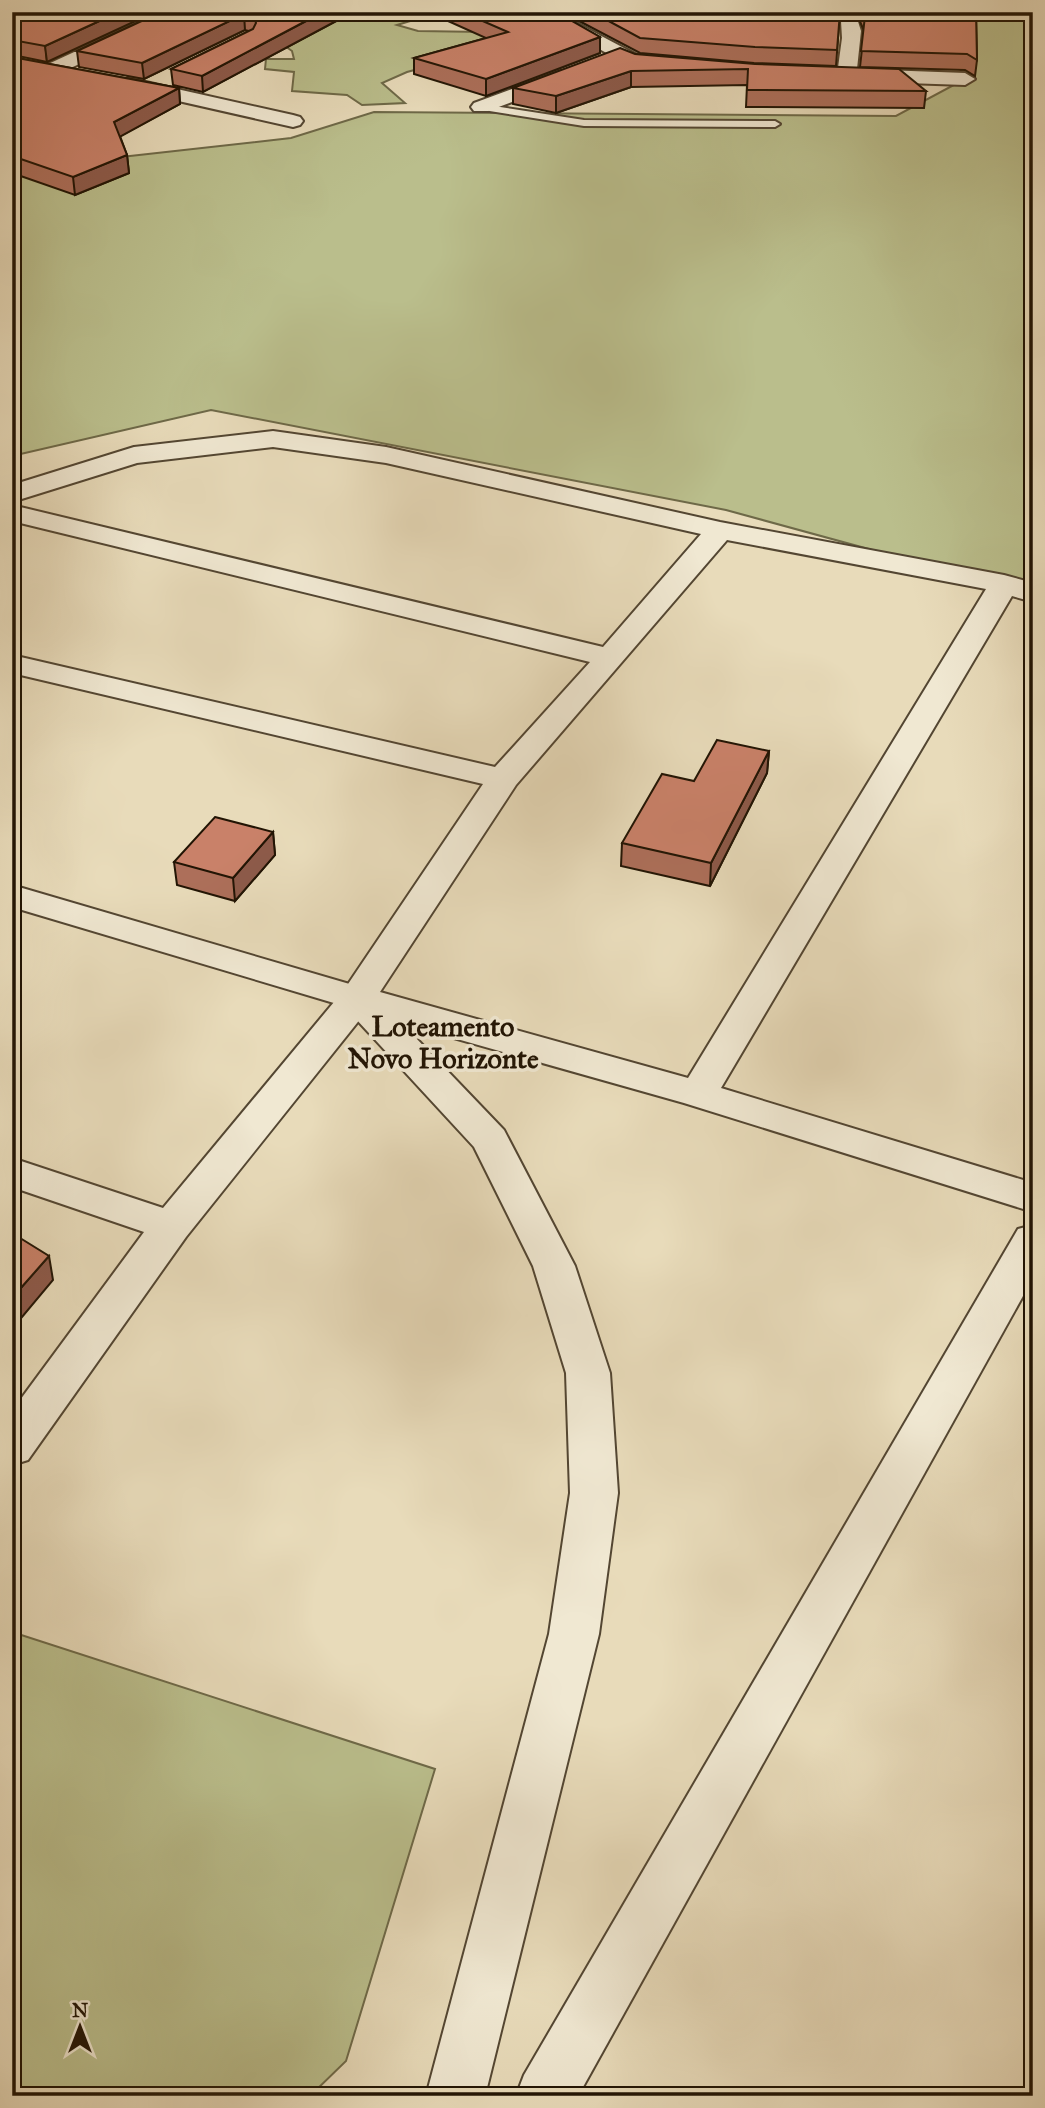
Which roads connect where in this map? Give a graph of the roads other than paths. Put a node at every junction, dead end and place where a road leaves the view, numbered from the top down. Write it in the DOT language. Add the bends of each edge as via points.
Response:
graph roads {
  1 [pos="176,12"];
  2 [pos="542,12"];
  3 [pos="702,12"];
  4 [pos="845,13"];
  5 [pos="621,54"];
  6 [pos="688,66"];
  7 [pos="80,75"];
  8 [pos="172,75"];
  9 [pos="965,79"];
  10 [pos="107,80"];
  11 [pos="147,88"];
  12 [pos="481,107"];
  13 [pos="293,121"];
  14 [pos="775,124"];
  15 [pos="12,494"];
  16 [pos="12,513"];
  17 [pos="720,530"];
  18 [pos="1018,589"];
  19 [pos="610,658"];
  20 [pos="12,664"];
  21 [pos="503,779"];
  22 [pos="12,896"];
  23 [pos="357,998"];
  24 [pos="698,1094"];
  25 [pos="12,1172"];
  26 [pos="1033,1198"];
  27 [pos="171,1226"];
  28 [pos="1033,1240"];
  29 [pos="12,1447"];
  30 [pos="455,2096"];
  31 [pos="545,2096"];
  1 -- 7 [label="street" via="46,69"];
  2 -- 5 [label="street"];
  3 -- 4 [label="street" via="725,20 768,21"];
  4 -- 9 [label="street" via="854,34 841,75"];
  5 -- 6 [label="street" via="635,61"];
  5 -- 12 [label="street"];
  8 -- 11 [label="street"];
  10 -- 11 [label="street"];
  11 -- 13 [label="street"];
  12 -- 14 [label="lane" via="584,123"];
  15 -- 17 [label="street" via="134,455 273,439 386,455"];
  16 -- 19 [label="street"];
  17 -- 18 [label="street"];
  17 -- 19 [label="street"];
  18 -- 24 [label="street"];
  19 -- 21 [label="street"];
  20 -- 21 [label="street"];
  21 -- 23 [label="street"];
  22 -- 23 [label="street"];
  23 -- 24 [label="street"];
  23 -- 27 [label="street"];
  23 -- 30 [label="street" via="491,1140 554,1266 588,1373 594,1493 574,1634"];
  24 -- 26 [label="street"];
  25 -- 27 [label="street"];
  27 -- 29 [label="street"];
  28 -- 31 [label="street"];
}
